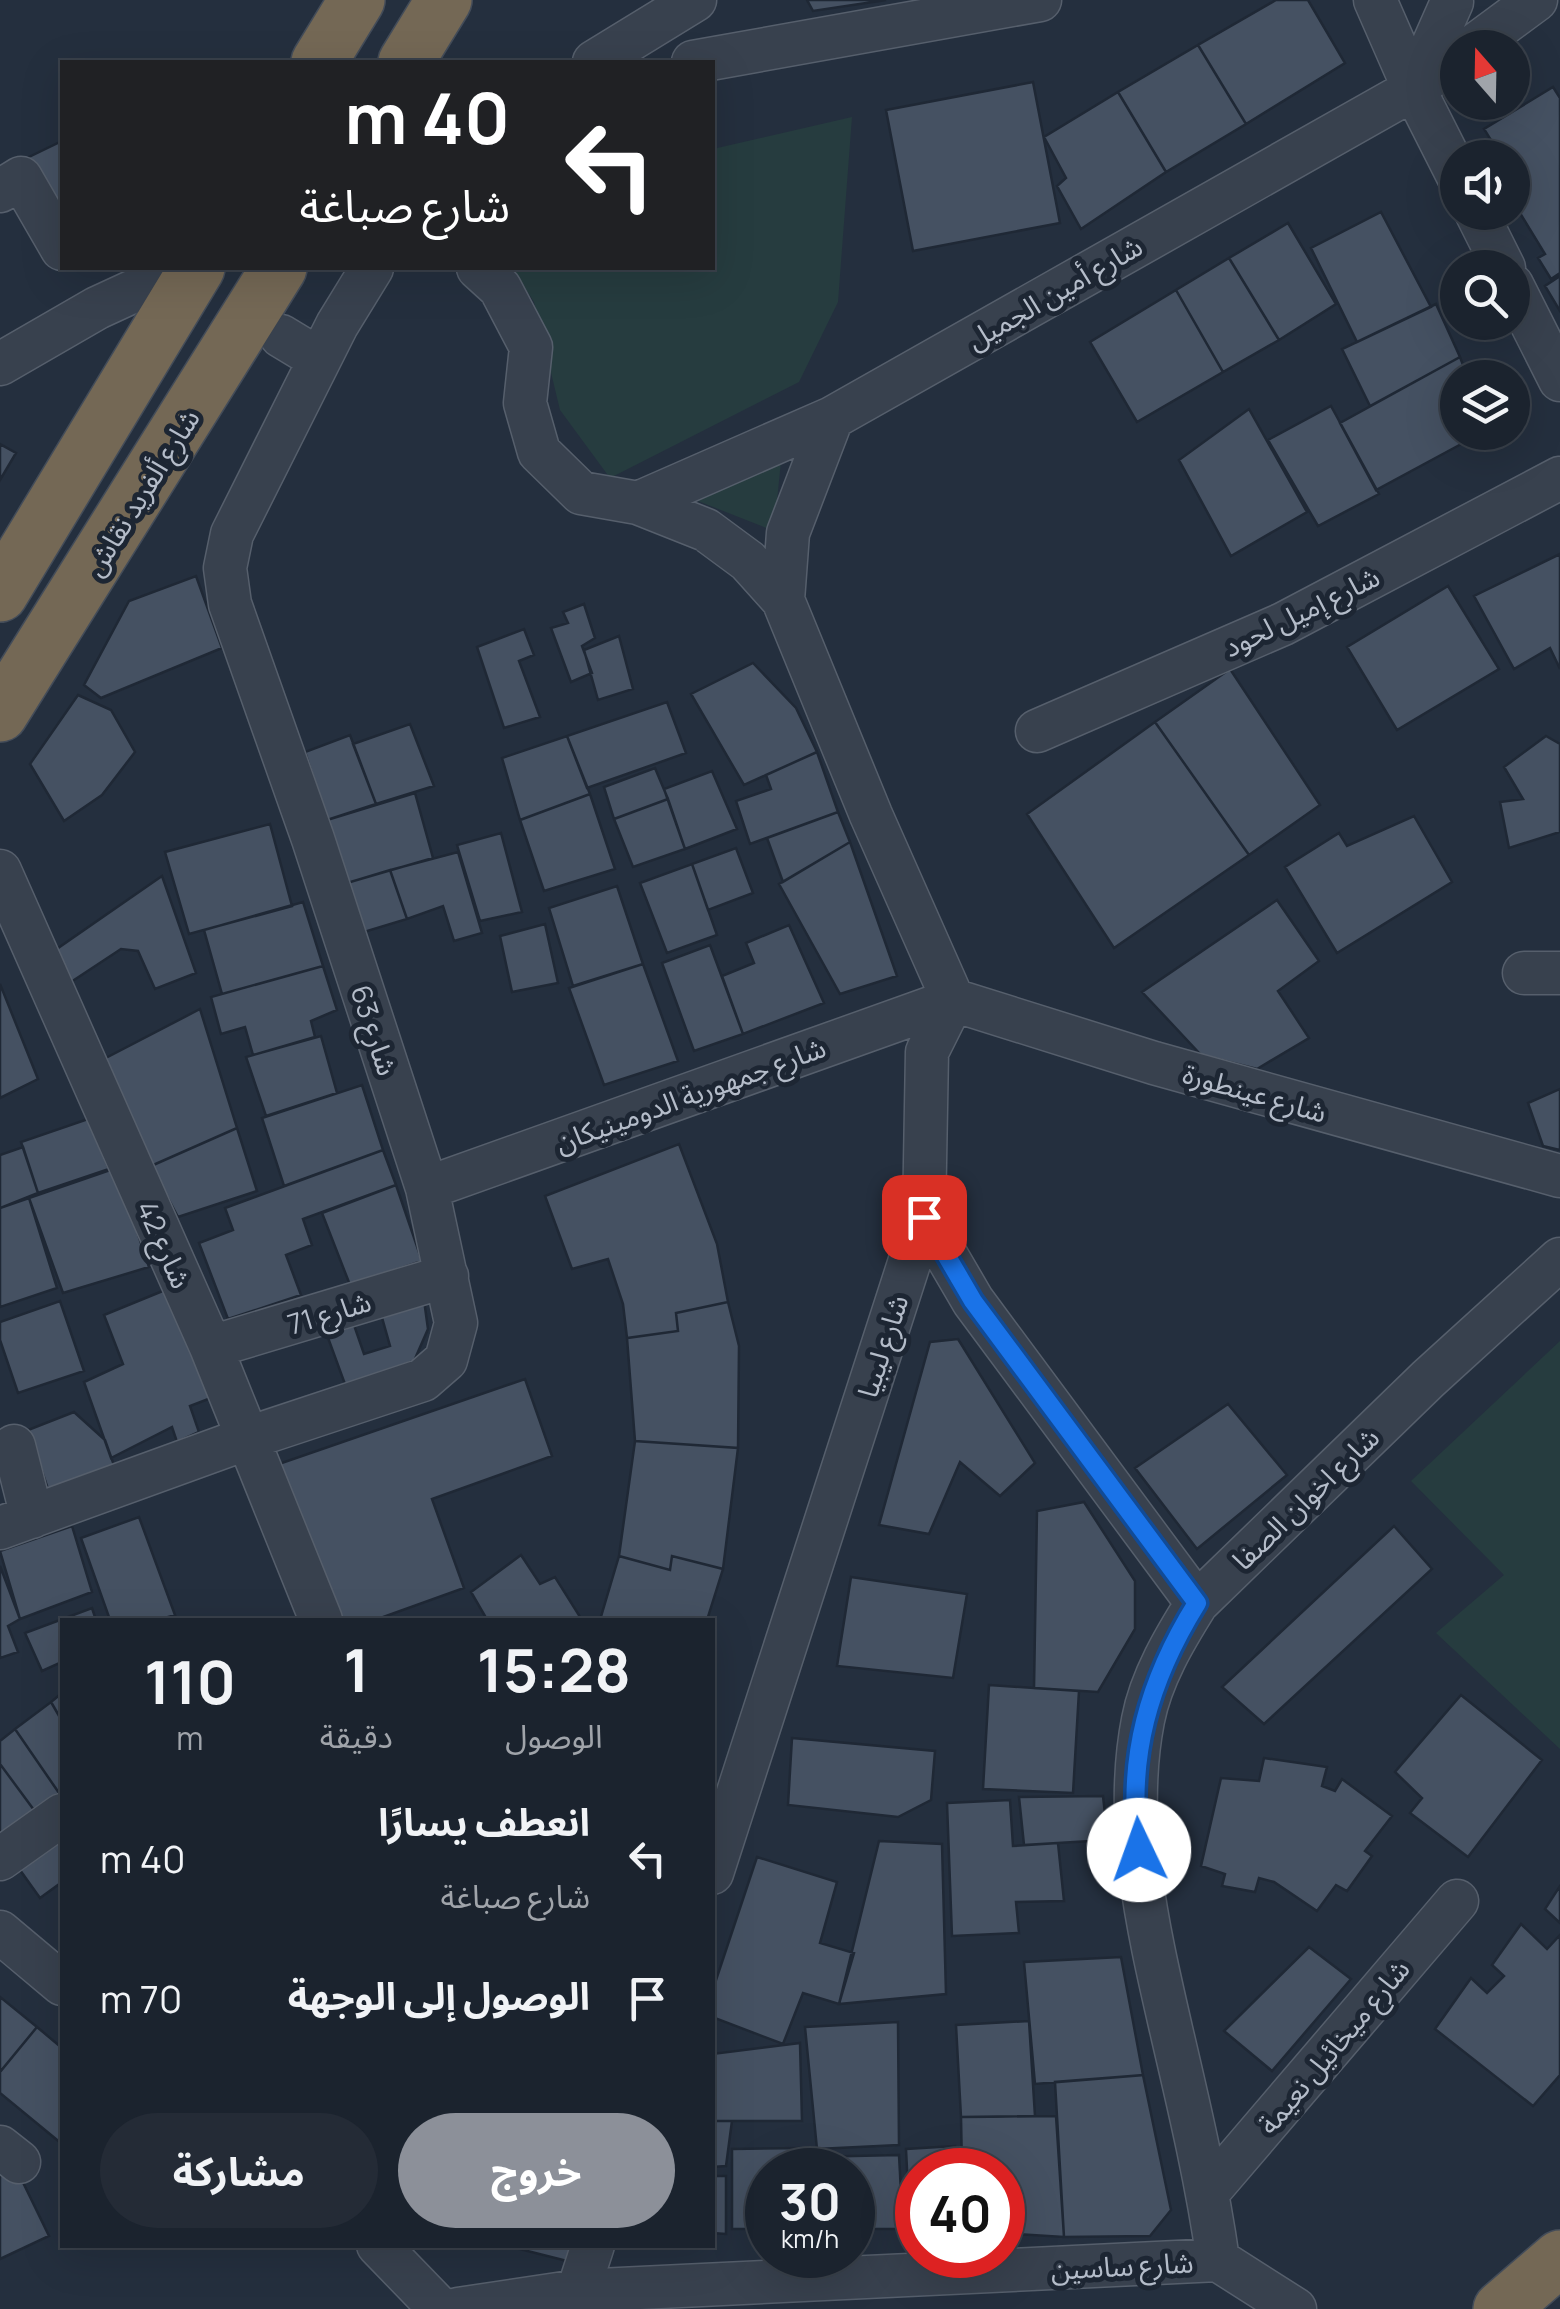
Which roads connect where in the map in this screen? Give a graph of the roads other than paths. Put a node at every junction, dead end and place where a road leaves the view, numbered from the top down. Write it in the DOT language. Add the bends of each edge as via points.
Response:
graph roads {
  1 [pos="357,0"];
  2 [pos="444,0"];
  3 [pos="695,0"];
  4 [pos="1040,0"];
  5 [pos="1375,0"];
  6 [pos="1536,0"];
  7 [pos="1452,2"];
  8 [pos="1495,30"];
  9 [pos="320,60"];
  10 [pos="407,60"];
  11 [pos="597,60"];
  12 [pos="704,60"];
  13 [pos="1440,70"];
  14 [pos="1414,89"];
  15 [pos="1440,140"];
  16 [pos="10,185"];
  17 [pos="60,248"];
  18 [pos="74,270"];
  19 [pos="279,270"];
  20 [pos="371,270"];
  21 [pos="480,270"];
  22 [pos="179,272"];
  23 [pos="97,308"];
  24 [pos="1530,321"];
  25 [pos="281,336"];
  26 [pos="319,359"];
  27 [pos="0,364"];
  28 [pos="1560,380"];
  29 [pos="832,418"];
  30 [pos="1560,478"];
  31 [pos="638,503"];
  32 [pos="1,589"];
  33 [pos="782,600"];
  34 [pos="0,714"];
  35 [pos="1037,731"];
  36 [pos="0,871"];
  37 [pos="953,1000"];
  38 [pos="1560,1176"];
  39 [pos="427,1188"];
  40 [pos="924,1217"];
  41 [pos="1560,1259"];
  42 [pos="446,1276"];
  43 [pos="211,1347"];
  44 [pos="248,1438"];
  45 [pos="14,1446"];
  46 [pos="16,1523"];
  47 [pos="1197,1603"];
  48 [pos="320,1618"];
  49 [pos="60,1816"];
  50 [pos="0,1860"];
  51 [pos="715,1864"];
  52 [pos="1456,1901"];
  53 [pos="0,1932"];
  54 [pos="60,1982"];
  55 [pos="1209,2192"];
  56 [pos="381,2248"];
  57 [pos="591,2248"];
  58 [pos="1560,2258"];
  59 [pos="1218,2260"];
  60 [pos="578,2291"];
  61 [pos="505,2306"];
  62 [pos="440,2309"];
  63 [pos="458,2309"];
  64 [pos="1295,2309"];
  65 [pos="1501,2309"];
  1 -- 9 [label="highway"];
  2 -- 10 [label="highway"];
  3 -- 11 [label="street"];
  4 -- 12 [label="street"];
  5 -- 14 [label="street"];
  6 -- 8 [label="street"];
  7 -- 14 [label="street"];
  13 -- 14 [label="street, شارع أمين الجميل"];
  14 -- 15 [label="street"];
  14 -- 29 [label="street, شارع أمين الجميل"];
  16 -- 17 [label="street"];
  18 -- 23 [label="street"];
  19 -- 34 [label="highway, شارع ألفريد نقاش"];
  20 -- 26 [label="street, شارع 63"];
  21 -- 31 [label="street" via="500,288 531,347 525,403 540,452 581,493"];
  22 -- 23 [label="street"];
  22 -- 32 [label="highway"];
  23 -- 27 [label="street"];
  24 -- 28 [label="street"];
  25 -- 26 [label="street"];
  26 -- 39 [label="street, شارع 63" via="232,534 225,568 230,604"];
  29 -- 31 [label="street, شارع أمين الجميل"];
  29 -- 33 [label="street" via="788,533"];
  30 -- 35 [label="street, شارع إميل لحود" via="1283,624"];
  31 -- 33 [label="street" via="706,530 748,561"];
  33 -- 37 [label="street"];
  36 -- 43 [label="street, شارع 42"];
  37 -- 38 [label="street, شارع عينطورة"];
  37 -- 39 [label="street, شارع جمهورية الدومينيكان"];
  37 -- 40 [label="street, شارع ليبيا" via="927,1052"];
  39 -- 42 [label="street, شارع 63"];
  40 -- 47 [label="street" via="973,1301"];
  40 -- 51 [label="street, شارع ليبيا"];
  41 -- 47 [label="street, شارع اخوان الصفا"];
  42 -- 43 [label="street, شارع 71"];
  42 -- 44 [label="street, شارع 63" via="456,1323 446,1360 423,1380"];
  43 -- 44 [label="street, شارع 42"];
  44 -- 46 [label="street, شارع 63"];
  44 -- 48 [label="street, شارع 42"];
  45 -- 46 [label="street"];
  47 -- 55 [label="street, شارع اخوان الصفا" via="1171,1644 1143,1718 1134,1818 1152,1945"];
  49 -- 50 [label="street"];
  52 -- 55 [label="street, شارع ميخائيل نعيمة"];
  53 -- 54 [label="street"];
  55 -- 59 [label="street, شارع اخوان الصفا"];
  56 -- 62 [label="street"];
  57 -- 60 [label="street"];
  58 -- 65 [label="highway"];
  59 -- 60 [label="street, شارع ساسين"];
  59 -- 64 [label="street, شارع ساسين"];
  60 -- 61 [label="street, شارع ساسين"];
  61 -- 63 [label="street, شارع ساسين"];
}
